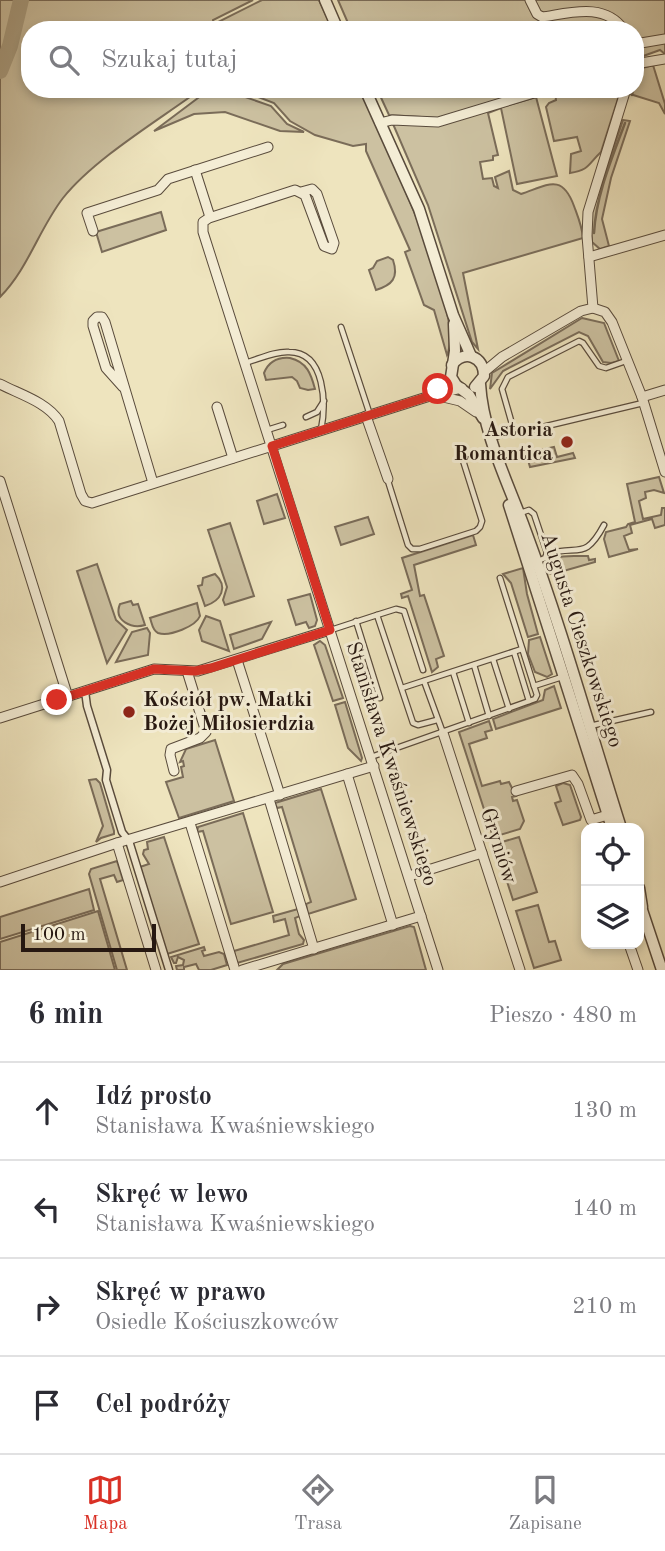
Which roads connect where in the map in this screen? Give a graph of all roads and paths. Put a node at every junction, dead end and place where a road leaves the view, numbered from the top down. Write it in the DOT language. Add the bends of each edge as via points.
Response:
graph roads {
  1 [pos="325,0"];
  2 [pos="530,0"];
  3 [pos="334,21"];
  4 [pos="616,21"];
  5 [pos="665,39"];
  6 [pos="644,42"];
  7 [pos="665,59"];
  8 [pos="644,62"];
  9 [pos="369,98"];
  10 [pos="517,98"];
  11 [pos="623,98"];
  12 [pos="380,123"];
  13 [pos="268,147"];
  14 [pos="194,170"];
  15 [pos="301,192"];
  16 [pos="210,217"];
  17 [pos="93,232"];
  18 [pos="665,235"];
  19 [pos="589,257"];
  20 [pos="593,308"];
  21 [pos="453,315"];
  22 [pos="341,327"];
  23 [pos="502,357"];
  24 [pos="474,358"];
  25 [pos="627,361"];
  26 [pos="244,363"];
  27 [pos="451,369"];
  28 [pos="484,372"];
  29 [pos="0,384"];
  30 [pos="480,384"];
  31 [pos="123,387"];
  32 [pos="462,388"];
  33 [pos="665,390"];
  34 [pos="430,396"];
  35 [pos="324,400"];
  36 [pos="643,400"];
  37 [pos="217,407"];
  38 [pos="368,416"];
  39 [pos="306,417"];
  40 [pos="283,425"];
  41 [pos="488,426"];
  42 [pos="267,430"];
  43 [pos="321,430"];
  44 [pos="514,431"];
  45 [pos="492,438"];
  46 [pos="272,446"];
  47 [pos="460,451"];
  48 [pos="233,458"];
  49 [pos="665,472"];
  50 [pos="388,479"];
  51 [pos="0,481"];
  52 [pos="153,483"];
  53 [pos="515,514"];
  54 [pos="604,525"];
  55 [pos="547,554"];
  56 [pos="532,564"];
  57 [pos="500,578"];
  58 [pos="377,615"];
  59 [pos="356,621"];
  60 [pos="330,630"];
  61 [pos="522,649"];
  62 [pos="514,652"];
  63 [pos="494,659"];
  64 [pos="237,660"];
  65 [pos="474,665"];
  66 [pos="423,670"];
  67 [pos="187,671"];
  68 [pos="453,672"];
  69 [pos="568,675"];
  70 [pos="424,681"];
  71 [pos="534,686"];
  72 [pos="402,688"];
  73 [pos="85,691"];
  74 [pos="68,697"];
  75 [pos="380,698"];
  76 [pos="530,701"];
  77 [pos="509,709"];
  78 [pos="650,712"];
  79 [pos="489,716"];
  80 [pos="0,718"];
  81 [pos="437,720"];
  82 [pos="469,723"];
  83 [pos="589,727"];
  84 [pos="443,733"];
  85 [pos="372,762"];
  86 [pos="174,771"];
  87 [pos="347,774"];
  88 [pos="516,791"];
  89 [pos="280,795"];
  90 [pos="268,799"];
  91 [pos="612,814"];
  92 [pos="190,823"];
  93 [pos="592,823"];
  94 [pos="594,823"];
  95 [pos="612,823"];
  96 [pos="618,823"];
  97 [pos="117,844"];
  98 [pos="482,853"];
  99 [pos="409,876"];
  100 [pos="0,882"];
  101 [pos="644,914"];
  102 [pos="421,916"];
  103 [pos="393,925"];
  104 [pos="314,949"];
  105 [pos="631,949"];
  106 [pos="156,970"];
  107 [pos="169,970"];
  108 [pos="235,970"];
  109 [pos="242,970"];
  110 [pos="438,970"];
  111 [pos="520,970"];
  112 [pos="638,970"];
  113 [pos="662,970"];
  1 -- 3 [label="street"];
  2 -- 4 [label="street" via="542,17 601,12"];
  5 -- 6 [label="street"];
  7 -- 8 [label="street"];
  9 -- 12 [label="street"];
  10 -- 12 [label="street" via="440,121"];
  11 -- 19 [label="street" via="589,205"];
  12 -- 21 [label="street" via="425,225"];
  13 -- 14 [label="street"];
  14 -- 16 [label="street"];
  14 -- 17 [label="street" via="167,180 158,190 87,213"];
  15 -- 15 [label="street" via="324,246 333,249 317,194 312,189"];
  15 -- 16 [label="street" via="287,191"];
  16 -- 26 [label="street, Stanisława Kwaśniewskiego" via="204,222 203,234"];
  18 -- 19 [label="street"];
  19 -- 20 [label="street"];
  20 -- 23 [label="street"];
  20 -- 25 [label="street" via="610,319"];
  21 -- 24 [label="street"];
  21 -- 27 [label="street"];
  22 -- 38 [label="lane"];
  23 -- 24 [label="street"];
  23 -- 28 [label="street"];
  24 -- 27 [label="street" via="460,357"];
  24 -- 28 [label="street"];
  25 -- 36 [label="street"];
  25 -- 44 [label="lane" via="599,366 579,341 508,377 502,389"];
  26 -- 35 [label="lane" via="288,352 303,356 314,366"];
  26 -- 42 [label="street, Stanisława Kwaśniewskiego"];
  27 -- 32 [label="street" via="454,383"];
  27 -- 34 [label="street" via="446,383"];
  28 -- 30 [label="street"];
  29 -- 52 [label="street" via="54,414 85,500 97,502"];
  30 -- 32 [label="street"];
  30 -- 41 [label="street, Augusta Cieszkowskiego"];
  31 -- 31 [label="street" via="105,322 97,317 93,326 106,368"];
  31 -- 52 [label="street"];
  32 -- 34 [label="street"];
  32 -- 41 [label="street, Augusta Cieszkowskiego"];
  33 -- 36 [label="street"];
  34 -- 38 [label="street"];
  34 -- 41 [label="street" via="464,403"];
  35 -- 39 [label="lane" via="317,412"];
  35 -- 43 [label="lane"];
  36 -- 44 [label="lane"];
  36 -- 49 [label="street"];
  37 -- 48 [label="street"];
  38 -- 43 [label="street"];
  38 -- 50 [label="street"];
  40 -- 42 [label="lane"];
  41 -- 45 [label="street, Augusta Cieszkowskiego"];
  42 -- 46 [label="street, Stanisława Kwaśniewskiego"];
  43 -- 46 [label="street"];
  44 -- 45 [label="lane"];
  45 -- 53 [label="street, Augusta Cieszkowskiego"];
  46 -- 48 [label="street"];
  46 -- 60 [label="street, Stanisława Kwaśniewskiego"];
  47 -- 50 [label="lane" via="481,519 476,531 412,549"];
  48 -- 52 [label="street"];
  51 -- 74 [label="street"];
  53 -- 55 [label="lane" via="534,513"];
  53 -- 56 [label="street, Augusta Cieszkowskiego"];
  54 -- 55 [label="lane" via="589,547"];
  55 -- 56 [label="lane"];
  56 -- 69 [label="street, Augusta Cieszkowskiego"];
  57 -- 61 [label="lane"];
  58 -- 59 [label="lane"];
  58 -- 66 [label="lane" via="396,608 404,611"];
  58 -- 72 [label="lane"];
  59 -- 60 [label="lane"];
  59 -- 75 [label="lane"];
  60 -- 64 [label="street"];
  60 -- 85 [label="street, Stanisława Kwaśniewskiego"];
  61 -- 62 [label="lane"];
  61 -- 71 [label="lane"];
  62 -- 63 [label="lane"];
  62 -- 76 [label="lane"];
  63 -- 65 [label="lane"];
  63 -- 77 [label="lane"];
  64 -- 67 [label="street"];
  64 -- 89 [label="street"];
  65 -- 68 [label="lane"];
  65 -- 79 [label="lane"];
  67 -- 73 [label="street" via="154,669"];
  67 -- 86 [label="street" via="206,732 172,749"];
  68 -- 70 [label="lane"];
  68 -- 82 [label="lane"];
  69 -- 71 [label="lane"];
  69 -- 83 [label="street, Augusta Cieszkowskiego"];
  69 -- 91 [label="street, Augusta Cieszkowskiego"];
  70 -- 72 [label="lane"];
  70 -- 81 [label="lane"];
  71 -- 76 [label="lane" via="537,698"];
  72 -- 81 [label="lane" via="415,725"];
  73 -- 74 [label="street"];
  73 -- 107 [label="street" via="106,780"];
  74 -- 80 [label="street"];
  76 -- 77 [label="lane"];
  77 -- 79 [label="lane"];
  78 -- 83 [label="lane"];
  79 -- 82 [label="lane"];
  81 -- 84 [label="lane"];
  82 -- 84 [label="lane"];
  83 -- 91 [label="street, Augusta Cieszkowskiego"];
  84 -- 85 [label="lane"];
  84 -- 98 [label="street, Gryniów"];
  85 -- 87 [label="street"];
  85 -- 99 [label="street, Stanisława Kwaśniewskiego"];
  87 -- 89 [label="street"];
  87 -- 103 [label="street"];
  88 -- 93 [label="street, Gryniów" via="572,775"];
  89 -- 90 [label="street"];
  90 -- 92 [label="street"];
  90 -- 104 [label="street"];
  91 -- 94 [label="street, Gryniów"];
  91 -- 95 [label="street, Augusta Cieszkowskiego"];
  91 -- 96 [label="street, Augusta Cieszkowskiego"];
  92 -- 97 [label="street"];
  92 -- 108 [label="street"];
  97 -- 100 [label="street"];
  97 -- 106 [label="street"];
  98 -- 99 [label="street"];
  98 -- 111 [label="street, Gryniów"];
  99 -- 102 [label="street, Stanisława Kwaśniewskiego"];
  101 -- 113 [label="street"];
  102 -- 103 [label="street"];
  102 -- 110 [label="street, Stanisława Kwaśniewskiego"];
  103 -- 104 [label="street"];
  104 -- 109 [label="street"];
  105 -- 112 [label="street"];
}
